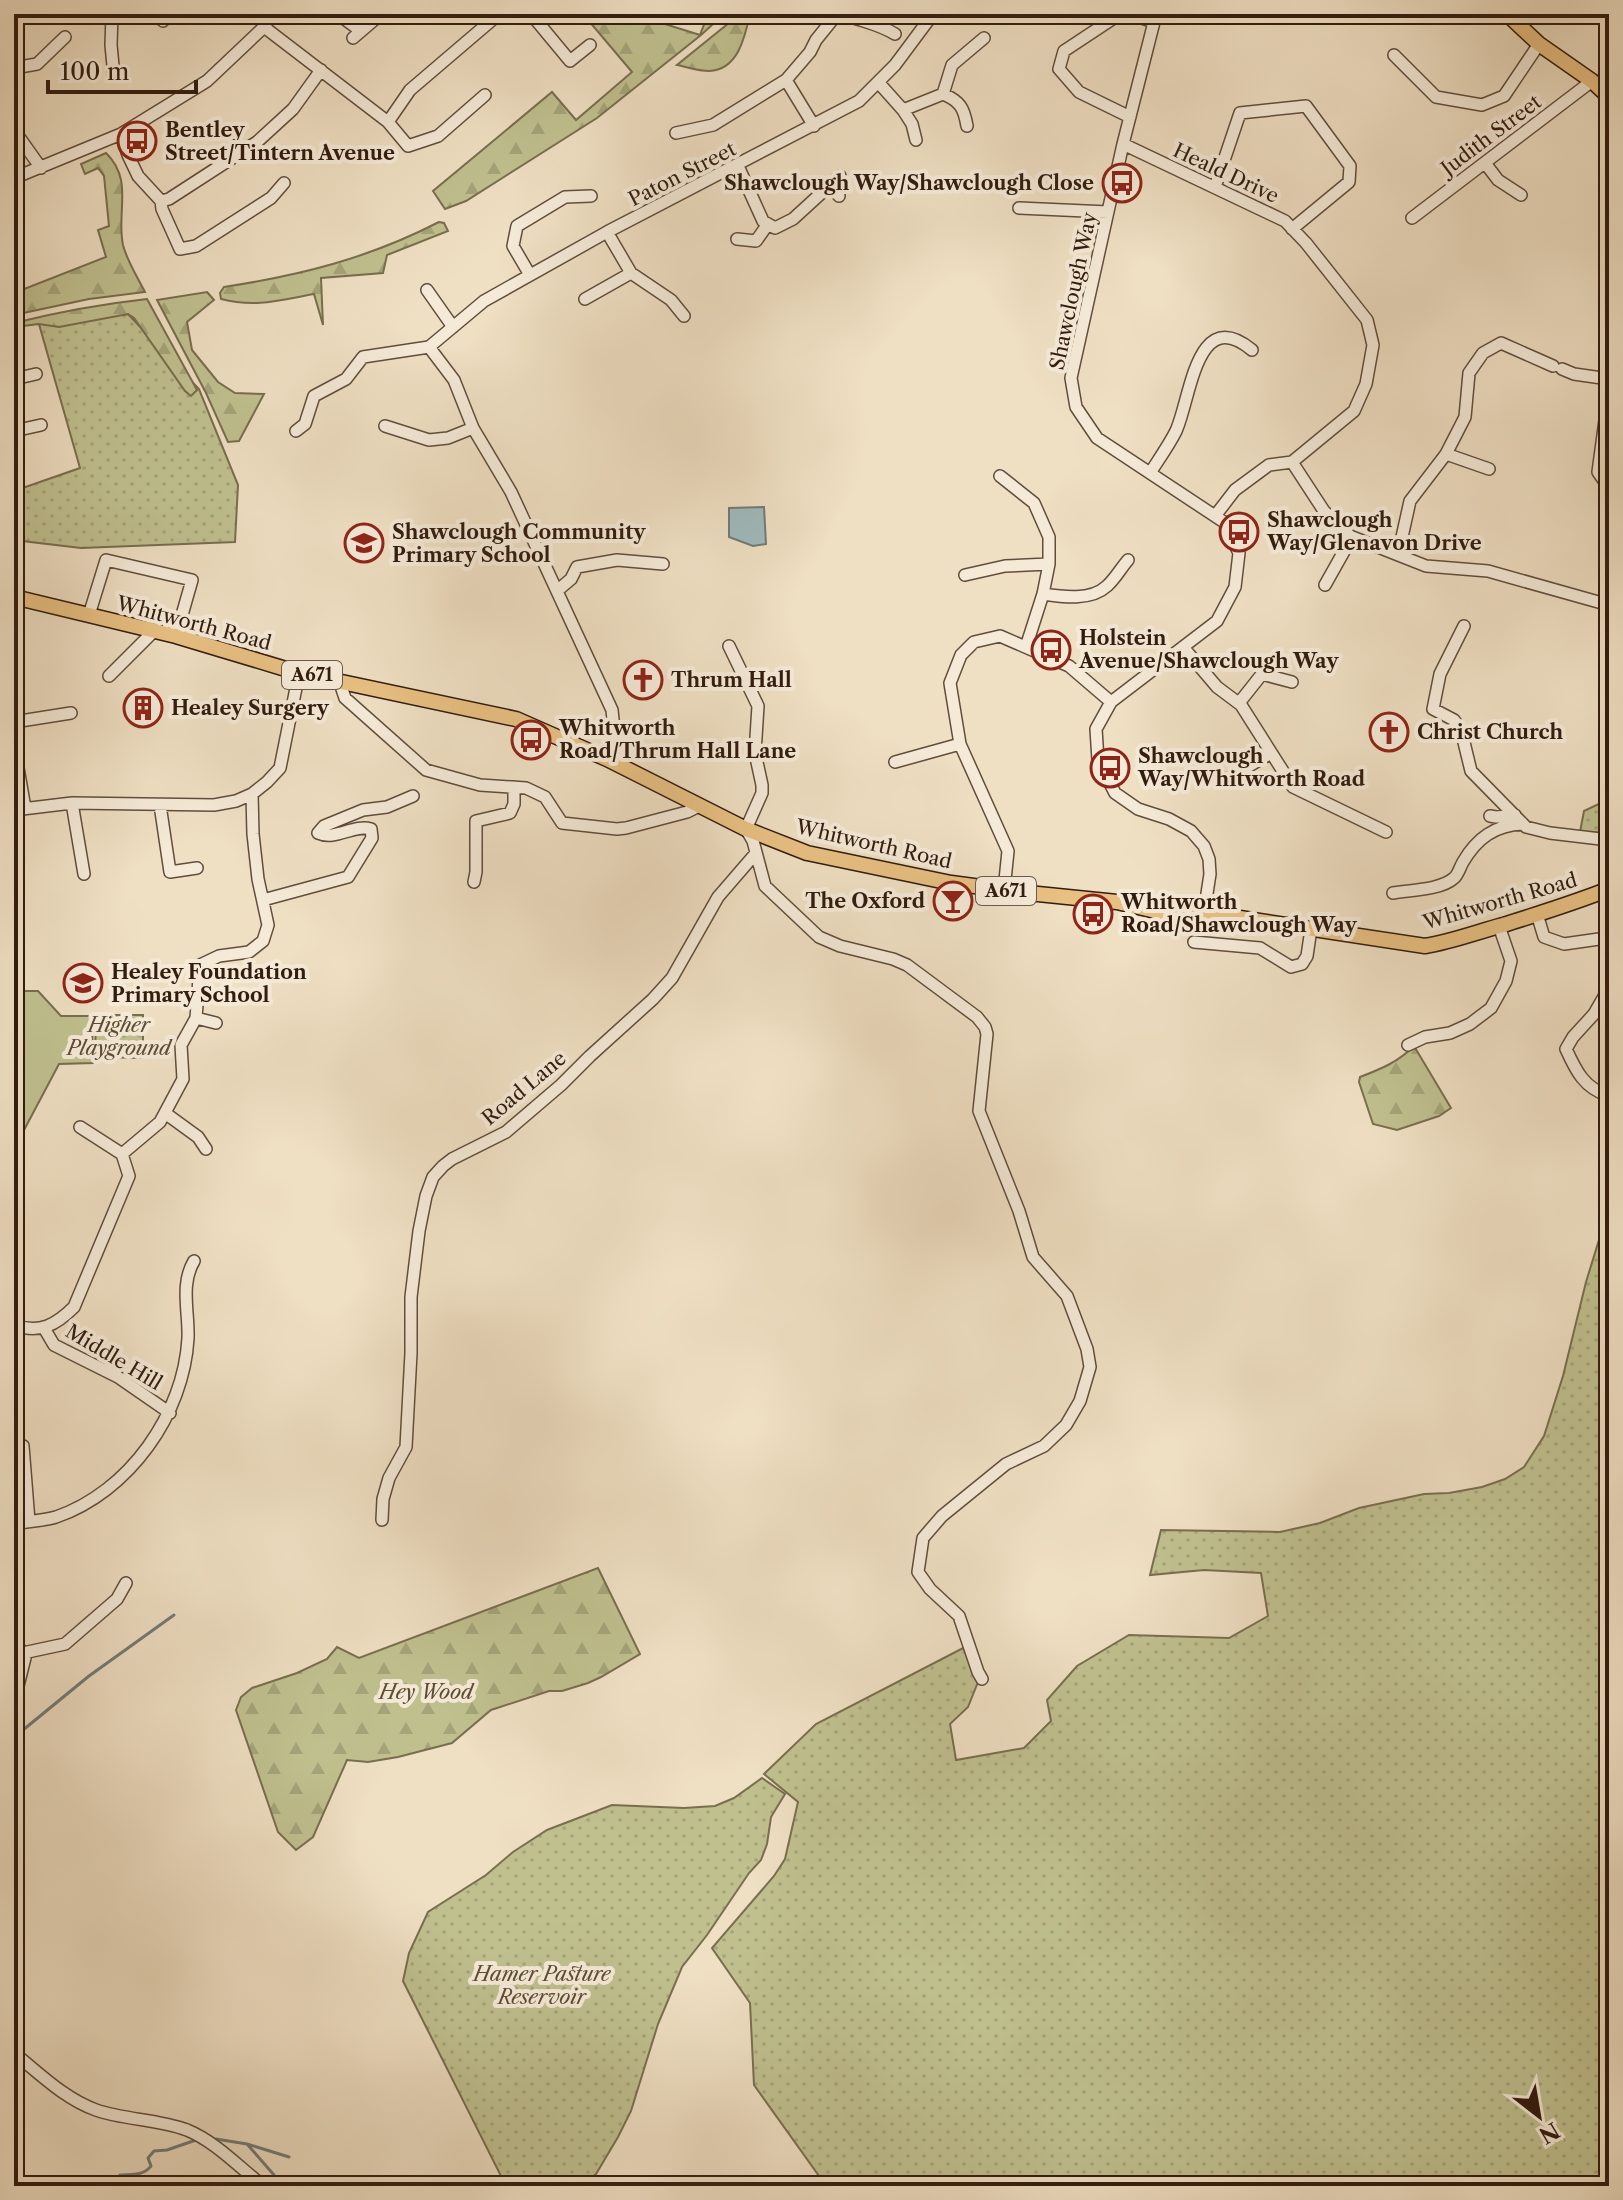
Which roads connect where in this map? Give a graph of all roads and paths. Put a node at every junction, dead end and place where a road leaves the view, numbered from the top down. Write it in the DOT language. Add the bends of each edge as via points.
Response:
graph roads {
  1 [pos="112,14"];
  2 [pos="272,14"];
  3 [pos="338,14"];
  4 [pos="381,14"];
  5 [pos="499,14"];
  6 [pos="531,14"];
  7 [pos="840,14"];
  8 [pos="933,14"];
  9 [pos="1120,14"];
  10 [pos="1130,14"];
  11 [pos="1507,14"];
  12 [pos="1156,18"];
  13 [pos="264,27"];
  14 [pos="895,34"];
  15 [pos="65,37"];
  16 [pos="984,38"];
  17 [pos="1539,44"];
  18 [pos="590,45"];
  19 [pos="1394,55"];
  20 [pos="14,68"];
  21 [pos="321,70"];
  22 [pos="114,76"];
  23 [pos="786,80"];
  24 [pos="1592,81"];
  25 [pos="878,82"];
  26 [pos="943,94"];
  27 [pos="485,95"];
  28 [pos="1609,97"];
  29 [pos="903,110"];
  30 [pos="1130,117"];
  31 [pos="388,122"];
  32 [pos="814,126"];
  33 [pos="967,126"];
  34 [pos="14,130"];
  35 [pos="676,133"];
  36 [pos="121,134"];
  37 [pos="916,140"];
  38 [pos="1123,144"];
  39 [pos="1485,163"];
  40 [pos="738,166"];
  41 [pos="41,168"];
  42 [pos="840,176"];
  43 [pos="14,178"];
  44 [pos="284,183"];
  45 [pos="830,185"];
  46 [pos="1215,187"];
  47 [pos="1521,195"];
  48 [pos="591,196"];
  49 [pos="839,196"];
  50 [pos="161,201"];
  51 [pos="1019,208"];
  52 [pos="1108,212"];
  53 [pos="1412,218"];
  54 [pos="768,224"];
  55 [pos="1292,229"];
  56 [pos="607,232"];
  57 [pos="737,239"];
  58 [pos="631,273"];
  59 [pos="530,275"];
  60 [pos="427,290"];
  61 [pos="585,299"];
  62 [pos="684,316"];
  63 [pos="453,327"];
  64 [pos="429,347"];
  65 [pos="1252,350"];
  66 [pos="36,374"];
  67 [pos="14,379"];
  68 [pos="1609,379"];
  69 [pos="1609,391"];
  70 [pos="41,425"];
  71 [pos="385,426"];
  72 [pos="304,428"];
  73 [pos="473,428"];
  74 [pos="14,431"];
  75 [pos="1446,454"];
  76 [pos="1292,462"];
  77 [pos="1489,469"];
  78 [pos="1150,473"];
  79 [pos="1000,476"];
  80 [pos="1609,488"];
  81 [pos="1215,516"];
  82 [pos="1352,537"];
  83 [pos="1398,555"];
  84 [pos="1128,560"];
  85 [pos="663,564"];
  86 [pos="1049,564"];
  87 [pos="965,575"];
  88 [pos="1325,585"];
  89 [pos="558,590"];
  90 [pos="1043,594"];
  91 [pos="14,597"];
  92 [pos="1609,605"];
  93 [pos="89,615"];
  94 [pos="1464,626"];
  95 [pos="154,631"];
  96 [pos="176,636"];
  97 [pos="729,646"];
  98 [pos="1026,647"];
  99 [pos="1183,647"];
  100 [pos="299,673"];
  101 [pos="109,676"];
  102 [pos="339,680"];
  103 [pos="1292,682"];
  104 [pos="1111,702"];
  105 [pos="1239,703"];
  106 [pos="71,713"];
  107 [pos="14,722"];
  108 [pos="960,744"];
  109 [pos="14,745"];
  110 [pos="1271,753"];
  111 [pos="607,759"];
  112 [pos="895,763"];
  113 [pos="1210,773"];
  114 [pos="514,787"];
  115 [pos="252,794"];
  116 [pos="413,796"];
  117 [pos="72,803"];
  118 [pos="160,805"];
  119 [pos="699,806"];
  120 [pos="19,809"];
  121 [pos="1490,816"];
  122 [pos="1519,820"];
  123 [pos="746,829"];
  124 [pos="1386,832"];
  125 [pos="1609,840"];
  126 [pos="756,853"];
  127 [pos="197,868"];
  128 [pos="84,874"];
  129 [pos="474,882"];
  130 [pos="1609,889"];
  131 [pos="1004,890"];
  132 [pos="1393,893"];
  133 [pos="263,900"];
  134 [pos="1204,913"];
  135 [pos="1537,914"];
  136 [pos="1499,926"];
  137 [pos="1311,929"];
  138 [pos="1194,942"];
  139 [pos="1609,942"];
  140 [pos="1609,988"];
  141 [pos="196,1018"];
  142 [pos="216,1023"];
  143 [pos="1408,1045"];
  144 [pos="1609,1096"];
  145 [pos="165,1113"];
  146 [pos="80,1127"];
  147 [pos="206,1149"];
  148 [pos="122,1154"];
  149 [pos="194,1261"];
  150 [pos="14,1325"];
  151 [pos="44,1328"];
  152 [pos="170,1413"];
  153 [pos="14,1443"];
  154 [pos="382,1520"];
  155 [pos="29,1521"];
  156 [pos="14,1524"];
  157 [pos="126,1583"];
  158 [pos="14,1639"];
  159 [pos="23,1653"];
  160 [pos="982,1679"];
  161 [pos="14,1702"];
  162 [pos="14,2053"];
  163 [pos="263,2186"];
  1 -- 22 [label="street"];
  2 -- 13 [label="street"];
  3 -- 4 [label="street" via="357,35"];
  5 -- 31 [label="street" via="410,90"];
  6 -- 18 [label="street" via="570,61"];
  7 -- 14 [label="street"];
  7 -- 23 [label="street"];
  8 -- 25 [label="street, Paton Street"];
  9 -- 30 [label="street" via="1064,51 1059,69 1079,92"];
  10 -- 12 [label="street"];
  11 -- 17 [label="main road"];
  12 -- 30 [label="street, Shawclough Way"];
  13 -- 21 [label="street"];
  13 -- 36 [label="street" via="207,81"];
  15 -- 20 [label="street" via="37,64"];
  16 -- 26 [label="street" via="952,65"];
  17 -- 19 [label="street" via="1504,96 1482,105 1436,97"];
  17 -- 24 [label="main road"];
  21 -- 31 [label="street"];
  21 -- 50 [label="street" via="293,109 257,142"];
  23 -- 32 [label="street"];
  23 -- 35 [label="street" via="713,125"];
  24 -- 28 [label="main road"];
  24 -- 39 [label="street, Judith Street"];
  25 -- 29 [label="street"];
  25 -- 32 [label="street, Paton Street" via="859,101"];
  26 -- 29 [label="street"];
  26 -- 33 [label="street" via="957,100"];
  27 -- 31 [label="street" via="438,136 408,146"];
  29 -- 37 [label="street"];
  30 -- 38 [label="street, Shawclough Way"];
  32 -- 40 [label="street, Paton Street"];
  34 -- 41 [label="street"];
  36 -- 41 [label="street"];
  36 -- 50 [label="street" via="138,176"];
  38 -- 46 [label="street, Heald Drive"];
  38 -- 52 [label="street, Shawclough Way"];
  39 -- 47 [label="street" via="1498,180"];
  39 -- 53 [label="street, Judith Street"];
  40 -- 54 [label="street"];
  40 -- 56 [label="street, Paton Street"];
  41 -- 43 [label="street"];
  42 -- 45 [label="street"];
  44 -- 50 [label="street" via="271,198 196,246 180,249"];
  45 -- 49 [label="street"];
  45 -- 54 [label="street" via="793,219 775,228"];
  46 -- 55 [label="street, Heald Drive"];
  46 -- 55 [label="street" via="1240,113 1306,106 1350,166 1349,182"];
  48 -- 59 [label="street" via="565,197 517,226 513,246"];
  51 -- 52 [label="street"];
  52 -- 78 [label="street, Shawclough Way" via="1071,378 1076,407 1097,438"];
  54 -- 57 [label="street" via="756,241"];
  55 -- 76 [label="street, Heald Drive" via="1367,320 1373,345 1366,384 1354,411"];
  56 -- 58 [label="street"];
  56 -- 59 [label="street, Paton Street"];
  58 -- 61 [label="street"];
  58 -- 62 [label="street" via="671,300"];
  59 -- 63 [label="street, Paton Street" via="484,301"];
  60 -- 63 [label="street"];
  63 -- 64 [label="street, Paton Street"];
  64 -- 72 [label="street" via="363,357 346,379 314,396"];
  64 -- 73 [label="street" via="454,380"];
  65 -- 78 [label="street" via="1230,336 1204,350 1176,430"];
  66 -- 67 [label="street"];
  68 -- 75 [label="street" via="1574,374 1501,343 1483,353 1469,373 1465,417"];
  69 -- 80 [label="street" via="1598,472"];
  70 -- 74 [label="street"];
  71 -- 73 [label="street" via="429,440"];
  73 -- 89 [label="street"];
  75 -- 77 [label="street"];
  75 -- 83 [label="street" via="1410,501"];
  76 -- 81 [label="street, Heald Drive" via="1269,465 1235,490"];
  76 -- 82 [label="street" via="1324,511"];
  78 -- 81 [label="street, Shawclough Way"];
  79 -- 86 [label="street" via="1034,503 1049,537"];
  81 -- 99 [label="street, Shawclough Way" via="1224,522 1239,553 1235,587 1217,621"];
  82 -- 83 [label="street"];
  82 -- 88 [label="street"];
  83 -- 92 [label="street" via="1426,566 1488,571"];
  84 -- 90 [label="street" via="1106,588 1082,597"];
  85 -- 89 [label="street" via="617,560 577,567"];
  86 -- 87 [label="street"];
  86 -- 90 [label="street"];
  89 -- 111 [label="street" via="612,710"];
  90 -- 98 [label="street"];
  91 -- 93 [label="main road, Whitworth Road / A671"];
  93 -- 95 [label="main road, Whitworth Road / A671"];
  93 -- 96 [label="street" via="106,560 192,580"];
  94 -- 122 [label="street" via="1440,674 1433,709 1454,720 1469,768"];
  95 -- 96 [label="main road, Whitworth Road / A671"];
  95 -- 101 [label="street"];
  96 -- 100 [label="main road, Whitworth Road / A671"];
  97 -- 123 [label="street" via="758,706 755,753 762,793"];
  98 -- 104 [label="street" via="1069,666"];
  98 -- 108 [label="street" via="1000,636 974,642 961,655 950,683"];
  99 -- 104 [label="street, Shawclough Way"];
  99 -- 105 [label="street" via="1217,687"];
  100 -- 102 [label="main road, Whitworth Road / A671"];
  100 -- 115 [label="street" via="280,768"];
  102 -- 111 [label="main road, Whitworth Road / A671" via="516,719"];
  102 -- 114 [label="street" via="345,698 426,770 480,785"];
  103 -- 105 [label="street" via="1262,674"];
  104 -- 134 [label="street" via="1096,729 1098,760 1115,793 1138,809 1191,831 1204,846 1210,874"];
  105 -- 110 [label="street"];
  106 -- 107 [label="street"];
  108 -- 112 [label="street"];
  108 -- 131 [label="street" via="1008,851"];
  109 -- 120 [label="street"];
  110 -- 113 [label="street" via="1227,779"];
  110 -- 124 [label="street" via="1293,787"];
  111 -- 119 [label="main road, Whitworth Road / A671"];
  114 -- 119 [label="street" via="545,797 562,823 617,829"];
  114 -- 129 [label="street" via="510,813 476,821"];
  115 -- 118 [label="street" via="214,805"];
  115 -- 133 [label="street"];
  116 -- 133 [label="street" via="320,829 318,833 327,836 371,829 372,838 348,877"];
  117 -- 118 [label="street"];
  117 -- 120 [label="street"];
  117 -- 128 [label="street"];
  118 -- 127 [label="street" via="170,872"];
  119 -- 123 [label="main road, Whitworth Road / A671"];
  121 -- 122 [label="street"];
  122 -- 125 [label="street" via="1550,833"];
  122 -- 132 [label="street" via="1473,845 1455,878"];
  123 -- 126 [label="street"];
  123 -- 131 [label="main road, Whitworth Road / A671" via="807,853"];
  126 -- 154 [label="street, Road Lane" via="718,897 672,978 653,999 506,1132 452,1159 433,1177 419,1231 411,1297 406,1447 389,1478"];
  126 -- 160 [label="street" via="765,886 819,937 907,965 985,1027 979,1111 1033,1257 1067,1296 1087,1349 1090,1367 1066,1425 1044,1446 1006,1464 971,1491 923,1538 918,1572 959,1616"];
  130 -- 135 [label="main road, Whitworth Road / A671"];
  131 -- 134 [label="main road, Whitworth Road / A671" via="1117,902 1164,913"];
  133 -- 141 [label="street" via="268,925 263,941 249,952 200,965"];
  134 -- 137 [label="main road, Whitworth Road / A671"];
  135 -- 136 [label="main road, Whitworth Road / A671"];
  135 -- 139 [label="street" via="1544,937 1564,944"];
  136 -- 137 [label="main road, Whitworth Road / A671" via="1425,946"];
  136 -- 143 [label="street" via="1511,961 1491,1008 1450,1033"];
  137 -- 138 [label="street" via="1307,956 1291,967 1260,948"];
  140 -- 144 [label="street" via="1566,1049 1577,1074"];
  141 -- 142 [label="street"];
  141 -- 145 [label="street" via="181,1045 183,1079"];
  145 -- 147 [label="street"];
  145 -- 148 [label="street"];
  146 -- 148 [label="street"];
  148 -- 151 [label="street" via="129,1176 74,1307"];
  149 -- 152 [label="street" via="186,1274 188,1340"];
  150 -- 151 [label="street"];
  151 -- 152 [label="street, Middle Hill" via="54,1345 118,1377"];
  152 -- 155 [label="street" via="135,1464 98,1496 56,1517"];
  153 -- 155 [label="street" via="23,1446"];
  155 -- 156 [label="street"];
  157 -- 159 [label="street" via="117,1599 65,1644"];
  158 -- 159 [label="street"];
  159 -- 161 [label="street"];
  162 -- 163 [label="street" via="73,2100 98,2111 187,2130"];
}
